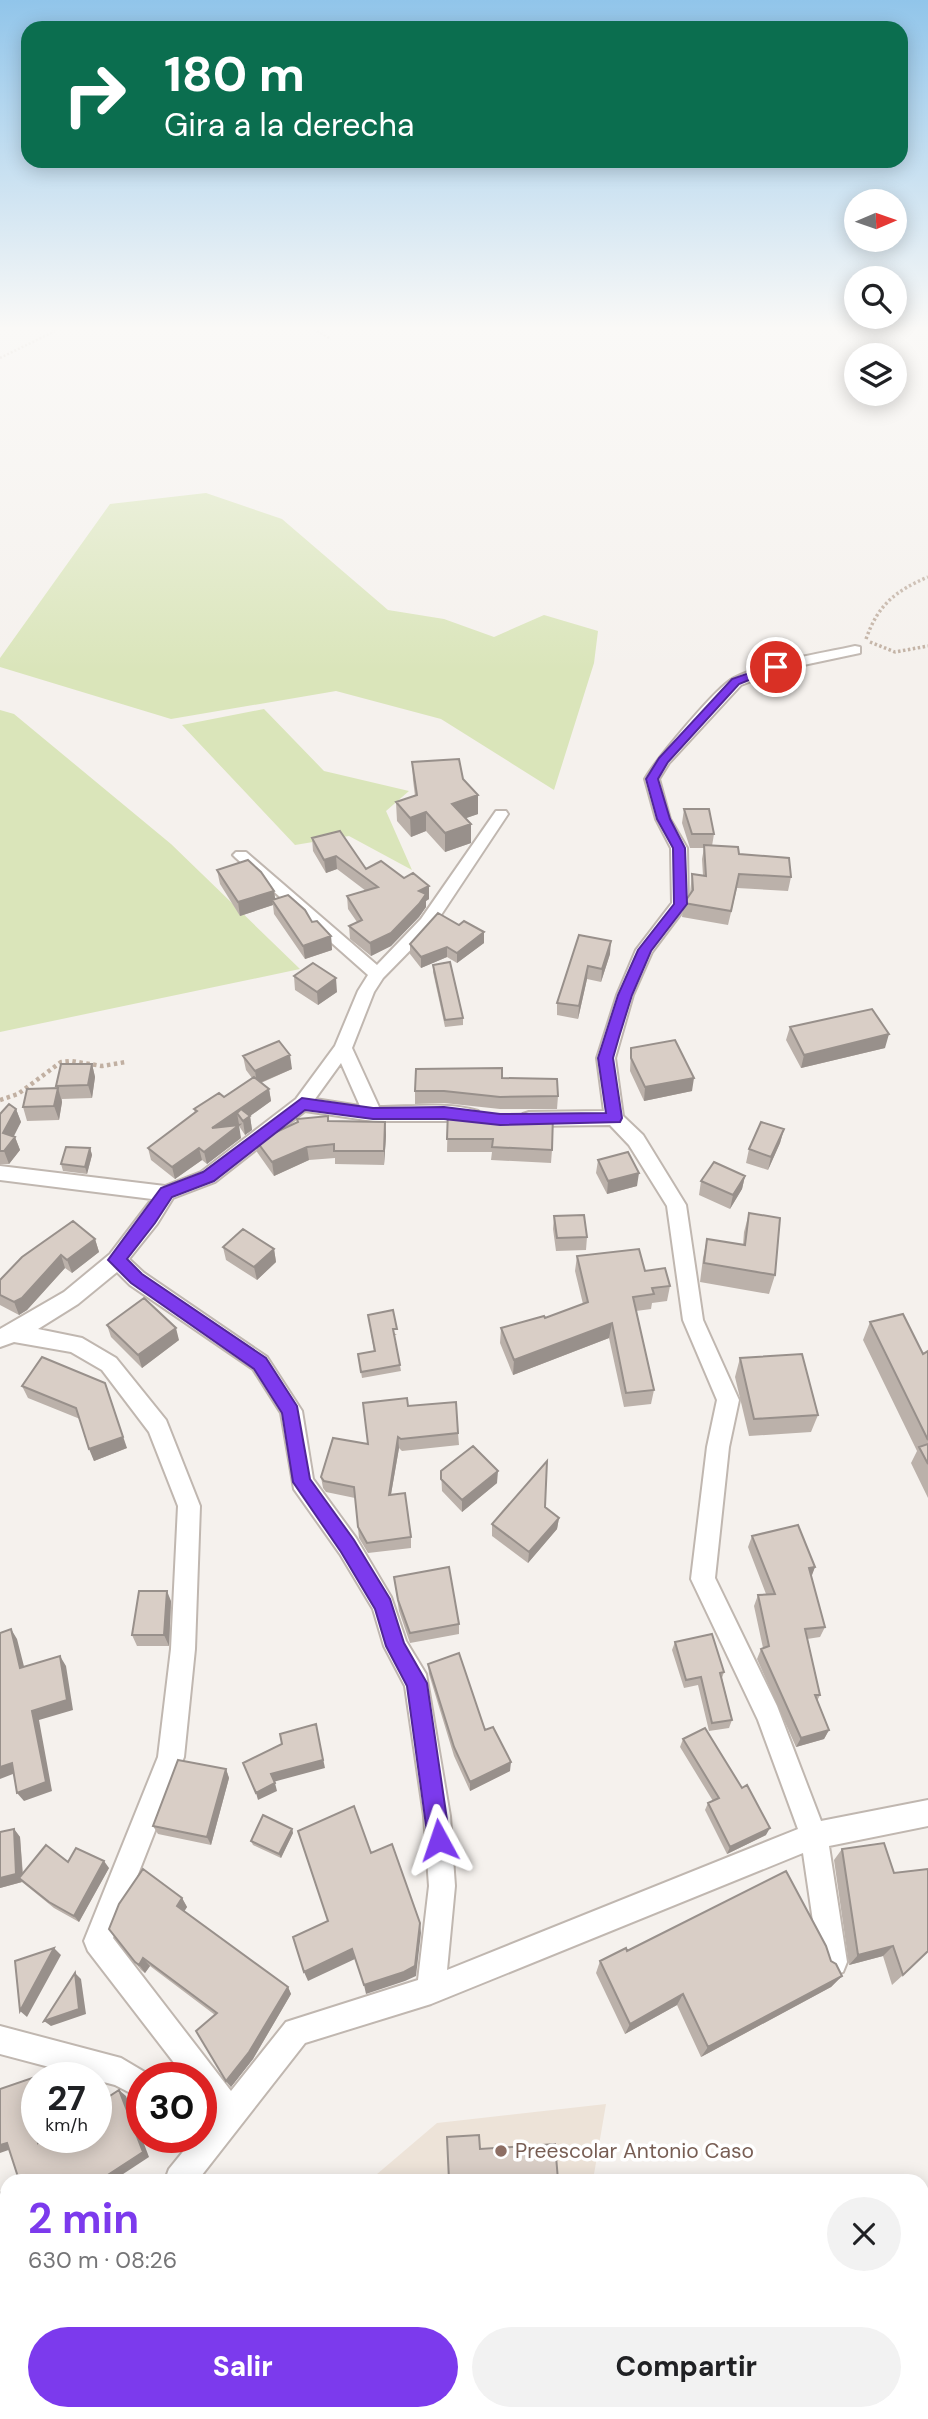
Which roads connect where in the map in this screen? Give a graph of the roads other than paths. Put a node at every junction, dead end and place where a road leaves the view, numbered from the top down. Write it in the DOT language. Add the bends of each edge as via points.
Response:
graph roads {
  1 [pos="855,650"];
  2 [pos="501,814"];
  3 [pos="241,855"];
  4 [pos="377,974"];
  5 [pos="343,1048"];
  6 [pos="302,1104"];
  7 [pos="373,1114"];
  8 [pos="489,1118"];
  9 [pos="614,1118"];
  10 [pos="513,1119"];
  11 [pos="0,1173"];
  12 [pos="166,1193"];
  13 [pos="117,1260"];
  14 [pos="7,1336"];
  15 [pos="928,1813"];
  16 [pos="814,1836"];
  17 [pos="833,1962"];
  18 [pos="431,1990"];
  19 [pos="0,2040"];
  20 [pos="177,2062"];
  21 [pos="126,2076"];
  22 [pos="217,2123"];
  23 [pos="198,2153"];
  24 [pos="184,2174"];
  1 -- 9 [label="street" via="736,681 652,779 663,819 679,848 680,904 644,950 625,995 606,1058"];
  2 -- 4 [label="street" via="427,923"];
  3 -- 4 [label="street"];
  4 -- 5 [label="street"];
  5 -- 6 [label="street"];
  5 -- 7 [label="street"];
  6 -- 7 [label="street"];
  6 -- 12 [label="street" via="208,1177"];
  7 -- 8 [label="street"];
  9 -- 10 [label="street"];
  9 -- 16 [label="street" via="636,1140 676,1205 693,1320 728,1400 703,1579 768,1714"];
  11 -- 12 [label="street"];
  12 -- 13 [label="street"];
  13 -- 14 [label="street" via="71,1298"];
  13 -- 18 [label="street" via="136,1279 260,1363 290,1411 302,1482 383,1605 396,1646 417,1683 438,1816 442,1886"];
  14 -- 20 [label="street" via="75,1344 109,1364 158,1427 189,1506 183,1649 171,1757 98,1941"];
  15 -- 16 [label="street"];
  16 -- 17 [label="street"];
  16 -- 18 [label="street"];
  18 -- 22 [label="street" via="296,2032"];
  19 -- 21 [label="street"];
  23 -- 24 [label="street"];
}
